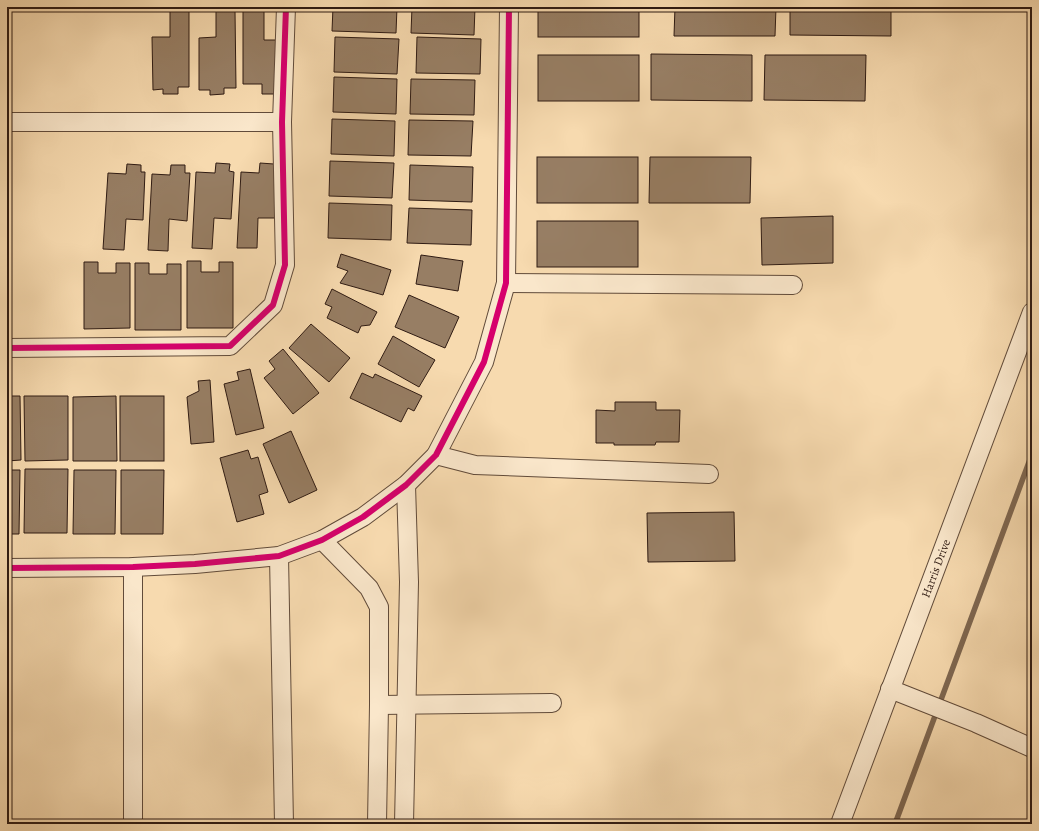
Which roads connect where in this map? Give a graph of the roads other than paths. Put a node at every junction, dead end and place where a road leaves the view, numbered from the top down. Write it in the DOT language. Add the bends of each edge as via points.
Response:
graph roads {
  1 [pos="286,7"];
  2 [pos="509,7"];
  3 [pos="7,122"];
  4 [pos="282,122"];
  5 [pos="506,283"];
  6 [pos="793,285"];
  7 [pos="1032,312"];
  8 [pos="7,348"];
  9 [pos="436,455"];
  10 [pos="709,474"];
  11 [pos="406,486"];
  12 [pos="322,540"];
  13 [pos="279,556"];
  14 [pos="133,567"];
  15 [pos="7,568"];
  16 [pos="890,689"];
  17 [pos="552,703"];
  18 [pos="380,705"];
  19 [pos="406,705"];
  20 [pos="1032,748"];
  21 [pos="133,824"];
  22 [pos="284,824"];
  23 [pos="377,824"];
  24 [pos="404,824"];
  25 [pos="840,824"];
  1 -- 4 [label="street"];
  2 -- 5 [label="street"];
  3 -- 4 [label="street"];
  4 -- 8 [label="street" via="285,265 273,305 230,346"];
  5 -- 6 [label="street"];
  5 -- 9 [label="street" via="484,362"];
  7 -- 16 [label="street, Harris Drive"];
  9 -- 10 [label="street" via="475,465"];
  9 -- 11 [label="street"];
  11 -- 12 [label="street" via="363,517"];
  11 -- 19 [label="street" via="409,582"];
  12 -- 13 [label="street"];
  12 -- 18 [label="street" via="369,588 379,607"];
  13 -- 14 [label="street"];
  13 -- 22 [label="street"];
  14 -- 15 [label="street"];
  14 -- 21 [label="street"];
  16 -- 20 [label="street"];
  16 -- 25 [label="street, Harris Drive"];
  17 -- 19 [label="street"];
  18 -- 19 [label="street"];
  18 -- 23 [label="street"];
  19 -- 24 [label="street"];
}
